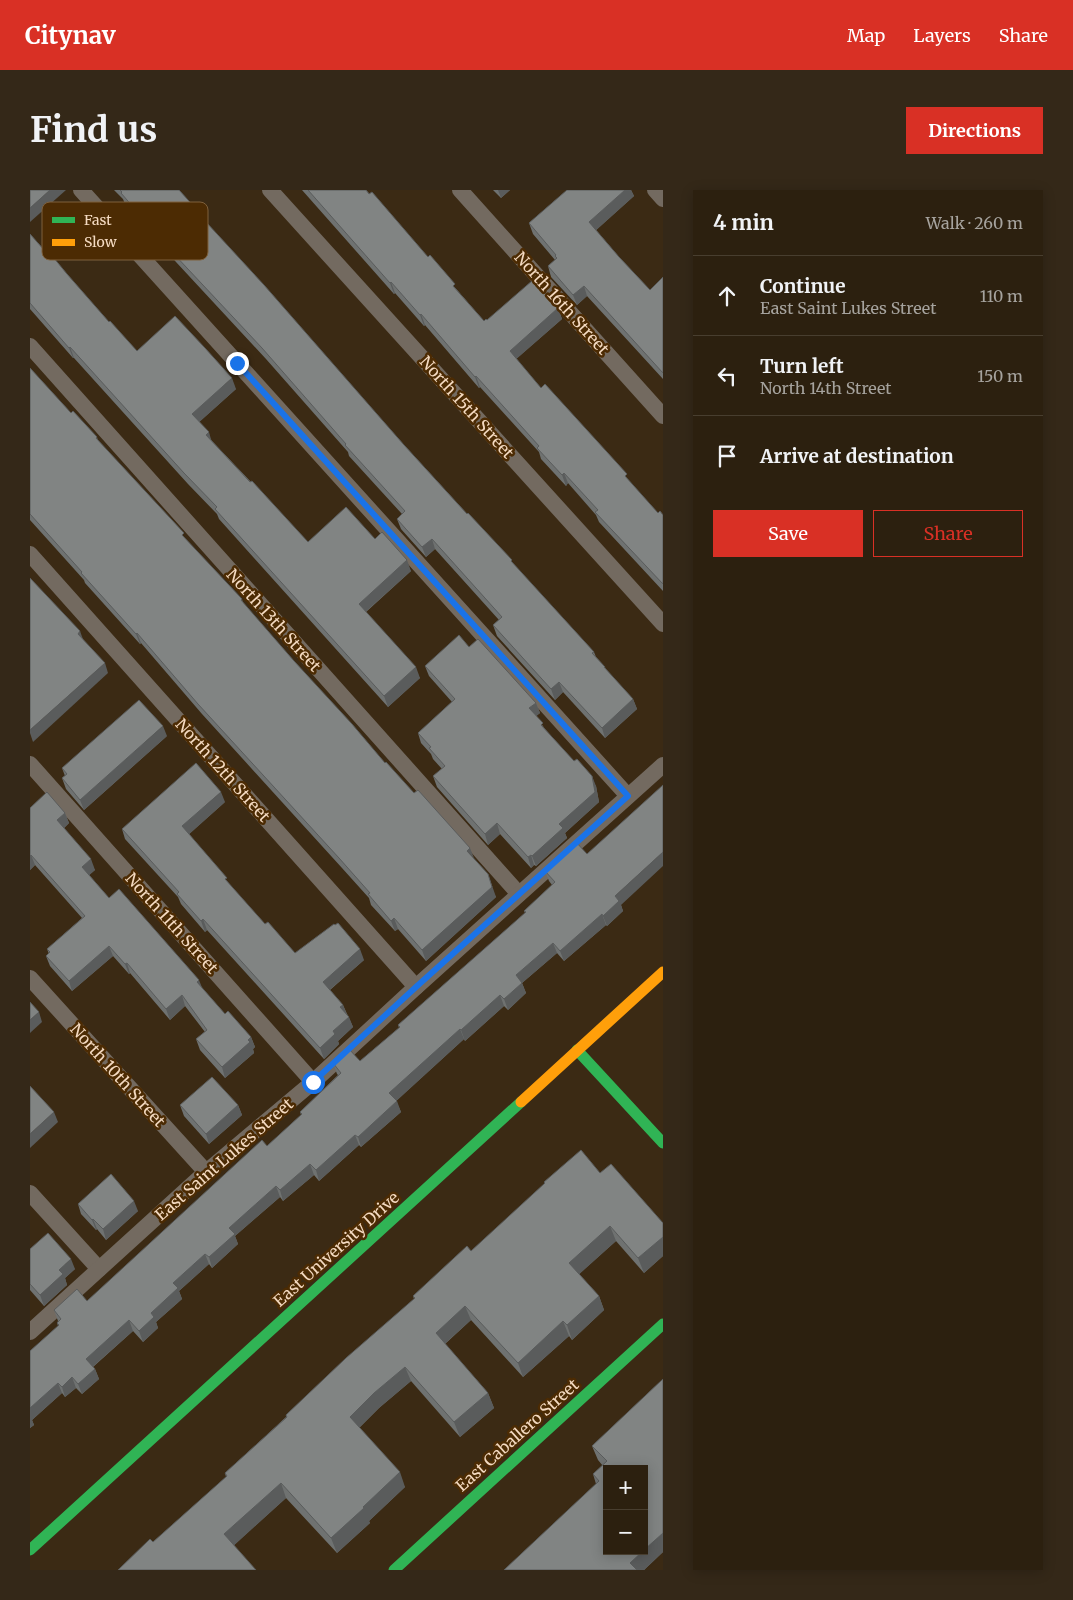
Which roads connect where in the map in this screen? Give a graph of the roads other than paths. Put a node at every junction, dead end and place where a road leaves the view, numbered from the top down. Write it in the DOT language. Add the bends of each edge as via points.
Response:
graph roads {
  1 [pos="81,190"];
  2 [pos="270,190"];
  3 [pos="460,190"];
  4 [pos="655,190"];
  5 [pos="663,199"];
  6 [pos="92,202"];
  7 [pos="144,260"];
  8 [pos="30,346"];
  9 [pos="663,416"];
  10 [pos="30,554"];
  11 [pos="663,624"];
  12 [pos="30,764"];
  13 [pos="663,765"];
  14 [pos="628,796"];
  15 [pos="519,894"];
  16 [pos="663,972"];
  17 [pos="30,978"];
  18 [pos="416,987"];
  19 [pos="577,1050"];
  20 [pos="313,1082"];
  21 [pos="663,1143"];
  22 [pos="206,1172"];
  23 [pos="30,1193"];
  24 [pos="98,1269"];
  25 [pos="663,1324"];
  26 [pos="30,1332"];
  27 [pos="30,1550"];
  28 [pos="394,1570"];
  1 -- 6 [label="lane"];
  2 -- 11 [label="lane, North 15th Street"];
  3 -- 9 [label="lane, North 16th Street"];
  4 -- 5 [label="lane"];
  7 -- 14 [label="lane"];
  8 -- 15 [label="lane, North 13th Street"];
  10 -- 18 [label="lane, North 12th Street"];
  12 -- 20 [label="lane, North 11th Street"];
  13 -- 14 [label="lane, East Saint Lukes Street"];
  14 -- 15 [label="lane, East Saint Lukes Street"];
  15 -- 18 [label="lane, East Saint Lukes Street"];
  16 -- 19 [label="main road, East University Drive"];
  17 -- 22 [label="lane, North 10th Street"];
  18 -- 20 [label="lane, East Saint Lukes Street"];
  19 -- 21 [label="main road"];
  19 -- 27 [label="main road, East University Drive"];
  20 -- 22 [label="lane, East Saint Lukes Street"];
  22 -- 24 [label="lane, East Saint Lukes Street"];
  23 -- 24 [label="lane"];
  24 -- 26 [label="lane, East Saint Lukes Street"];
  25 -- 28 [label="main road, East Caballero Street"];
}
